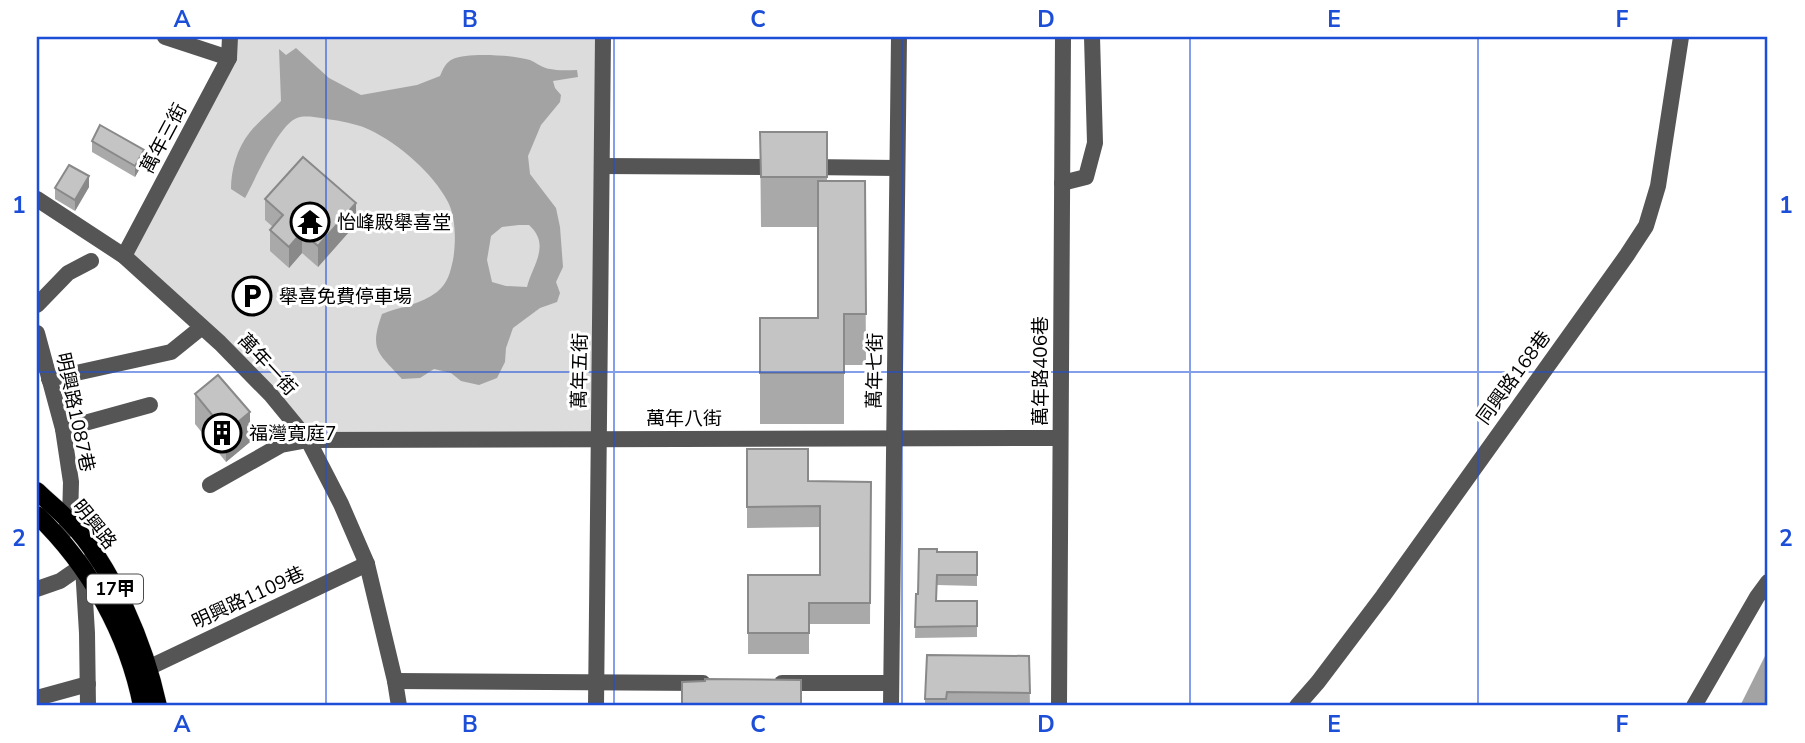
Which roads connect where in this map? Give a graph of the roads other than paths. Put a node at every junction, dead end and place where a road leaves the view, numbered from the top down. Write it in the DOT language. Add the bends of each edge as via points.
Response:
graph roads {
  1 [pos="165,37"];
  2 [pos="230,37"];
  3 [pos="603,37"];
  4 [pos="899,37"];
  5 [pos="1063,37"];
  6 [pos="1092,37"];
  7 [pos="1681,37"];
  8 [pos="229,58"];
  9 [pos="602,166"];
  10 [pos="897,168"];
  11 [pos="1062,183"];
  12 [pos="37,199"];
  13 [pos="124,256"];
  14 [pos="91,261"];
  15 [pos="37,304"];
  16 [pos="202,327"];
  17 [pos="37,333"];
  18 [pos="49,379"];
  19 [pos="150,405"];
  20 [pos="62,429"];
  21 [pos="894,438"];
  22 [pos="1060,438"];
  23 [pos="599,439"];
  24 [pos="308,440"];
  25 [pos="210,485"];
  26 [pos="37,491"];
  27 [pos="37,515"];
  28 [pos="70,522"];
  29 [pos="60,539"];
  30 [pos="90,561"];
  31 [pos="367,564"];
  32 [pos="1768,582"];
  33 [pos="37,589"];
  34 [pos="148,668"];
  35 [pos="395,681"];
  36 [pos="596,683"];
  37 [pos="717,683"];
  38 [pos="771,683"];
  39 [pos="891,683"];
  40 [pos="88,684"];
  41 [pos="37,698"];
  42 [pos="88,706"];
  43 [pos="142,706"];
  44 [pos="158,706"];
  45 [pos="399,706"];
  46 [pos="596,706"];
  47 [pos="891,706"];
  48 [pos="1059,706"];
  49 [pos="1297,706"];
  50 [pos="1694,706"];
  1 -- 8 [label="street"];
  2 -- 8 [label="street, 萬年三街"];
  3 -- 9 [label="street, 萬年五街"];
  4 -- 10 [label="street, 萬年七街"];
  5 -- 11 [label="street, 萬年路406巷"];
  6 -- 11 [label="street" via="1094,143 1086,177"];
  7 -- 49 [label="street, 同興路168巷" via="1658,186 1646,226 1383,596"];
  8 -- 13 [label="street, 萬年三街"];
  9 -- 10 [label="street"];
  9 -- 23 [label="street, 萬年五街"];
  10 -- 21 [label="street, 萬年七街"];
  11 -- 22 [label="street, 萬年路406巷"];
  12 -- 13 [label="street, 萬年一街"];
  13 -- 16 [label="street, 萬年一街"];
  14 -- 15 [label="street" via="68,273"];
  16 -- 18 [label="street" via="171,352"];
  16 -- 24 [label="street, 萬年一街" via="271,395"];
  17 -- 18 [label="street, 明興路1087巷"];
  18 -- 20 [label="street, 明興路1087巷"];
  19 -- 20 [label="street"];
  20 -- 28 [label="street, 明興路1087巷" via="71,482"];
  21 -- 22 [label="street, 萬年八街"];
  21 -- 23 [label="street, 萬年八街"];
  21 -- 39 [label="street, 萬年七街"];
  22 -- 48 [label="street, 萬年路406巷"];
  23 -- 24 [label="street, 萬年八街"];
  23 -- 36 [label="street, 萬年五街"];
  24 -- 25 [label="street, 萬年八街" via="281,445"];
  24 -- 31 [label="street, 萬年一街"];
  26 -- 28 [label="main road, 明興路 / 17甲"];
  27 -- 29 [label="main road, 明興路 / 17甲"];
  28 -- 29 [label="street, 明興路1087巷"];
  28 -- 30 [label="main road, 明興路 / 17甲"];
  29 -- 30 [label="main road, 明興路 / 17甲"];
  30 -- 33 [label="street" via="60,581"];
  30 -- 34 [label="main road, 明興路 / 17甲" via="124,606"];
  30 -- 40 [label="street"];
  30 -- 43 [label="main road, 明興路 / 17甲" via="129,658"];
  31 -- 34 [label="street, 明興路1109巷"];
  31 -- 35 [label="street, 萬年一街"];
  32 -- 50 [label="street"];
  34 -- 44 [label="main road, 明興路 / 17甲"];
  35 -- 36 [label="street"];
  35 -- 45 [label="street, 萬年一街"];
  36 -- 37 [label="street"];
  36 -- 46 [label="street, 萬年五街"];
  38 -- 39 [label="street"];
  39 -- 47 [label="street, 萬年七街"];
  40 -- 41 [label="street"];
  40 -- 42 [label="street"];
}
